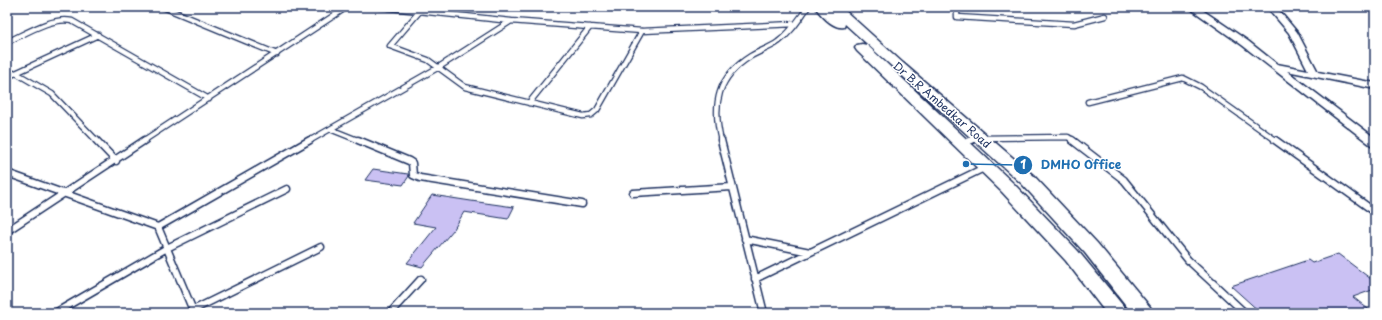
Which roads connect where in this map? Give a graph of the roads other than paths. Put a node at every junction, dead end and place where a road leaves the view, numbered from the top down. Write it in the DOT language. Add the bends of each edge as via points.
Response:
graph roads {
  1 [pos="163,7"];
  2 [pos="347,7"];
  3 [pos="381,7"];
  4 [pos="808,7"];
  5 [pos="821,7"];
  6 [pos="834,7"];
  7 [pos="957,7"];
  8 [pos="1192,7"];
  9 [pos="1271,7"];
  10 [pos="419,12"];
  11 [pos="1105,16"];
  12 [pos="511,21"];
  13 [pos="795,24"];
  14 [pos="590,27"];
  15 [pos="642,31"];
  16 [pos="98,35"];
  17 [pos="7,42"];
  18 [pos="277,54"];
  19 [pos="1272,65"];
  20 [pos="439,67"];
  21 [pos="16,73"];
  22 [pos="1314,73"];
  23 [pos="7,77"];
  24 [pos="1375,86"];
  25 [pos="209,99"];
  26 [pos="1088,102"];
  27 [pos="529,103"];
  28 [pos="330,129"];
  29 [pos="981,138"];
  30 [pos="1375,143"];
  31 [pos="961,144"];
  32 [pos="116,161"];
  33 [pos="986,167"];
  34 [pos="7,173"];
  35 [pos="732,187"];
  36 [pos="287,189"];
  37 [pos="65,193"];
  38 [pos="633,193"];
  39 [pos="582,204"];
  40 [pos="1375,212"];
  41 [pos="158,227"];
  42 [pos="7,231"];
  43 [pos="745,239"];
  44 [pos="321,247"];
  45 [pos="167,248"];
  46 [pos="810,252"];
  47 [pos="421,279"];
  48 [pos="755,279"];
  49 [pos="194,312"];
  50 [pos="55,313"];
  51 [pos="390,313"];
  52 [pos="764,313"];
  53 [pos="1117,313"];
  54 [pos="1143,313"];
  55 [pos="1245,313"];
  1 -- 18 [label="lane"];
  2 -- 18 [label="lane"];
  3 -- 10 [label="lane"];
  4 -- 13 [label="lane"];
  5 -- 31 [label="street, Dr B.R Ambedkar Road"];
  6 -- 29 [label="street, Dr B.R Ambedkar Road"];
  7 -- 11 [label="lane" via="957,17 1017,21 1074,24"];
  8 -- 19 [label="street"];
  9 -- 22 [label="street" via="1293,32"];
  10 -- 12 [label="lane"];
  10 -- 20 [label="lane" via="390,46 419,55"];
  12 -- 14 [label="lane"];
  12 -- 20 [label="lane"];
  13 -- 15 [label="lane"];
  13 -- 35 [label="lane" via="778,42 730,72 718,91 716,112"];
  14 -- 15 [label="lane"];
  14 -- 27 [label="lane"];
  15 -- 27 [label="lane" via="594,114 583,116"];
  16 -- 17 [label="lane" via="65,19 56,20"];
  16 -- 21 [label="lane"];
  16 -- 25 [label="lane"];
  18 -- 25 [label="lane"];
  19 -- 22 [label="street"];
  19 -- 30 [label="street"];
  20 -- 27 [label="lane" via="465,87"];
  20 -- 28 [label="lane"];
  21 -- 23 [label="lane"];
  21 -- 32 [label="lane" via="52,94"];
  22 -- 24 [label="street"];
  25 -- 32 [label="lane"];
  26 -- 40 [label="lane" via="1183,78 1201,87"];
  28 -- 39 [label="lane" via="412,163 413,175 420,178"];
  28 -- 41 [label="lane"];
  29 -- 31 [label="lane"];
  29 -- 54 [label="street, Dr B.R Ambedkar Road" via="1047,200"];
  29 -- 55 [label="lane" via="1068,137 1124,180 1188,260"];
  31 -- 33 [label="street, Dr B.R Ambedkar Road"];
  32 -- 37 [label="lane"];
  33 -- 46 [label="lane"];
  33 -- 53 [label="street, Dr B.R Ambedkar Road" via="1072,256"];
  34 -- 37 [label="lane"];
  35 -- 38 [label="lane"];
  35 -- 43 [label="lane"];
  36 -- 45 [label="lane"];
  37 -- 41 [label="lane"];
  37 -- 42 [label="lane"];
  41 -- 45 [label="lane"];
  43 -- 46 [label="lane"];
  43 -- 48 [label="lane"];
  44 -- 49 [label="lane"];
  45 -- 49 [label="lane"];
  45 -- 50 [label="lane"];
  46 -- 48 [label="lane"];
  47 -- 51 [label="lane"];
  48 -- 52 [label="lane"];
}
